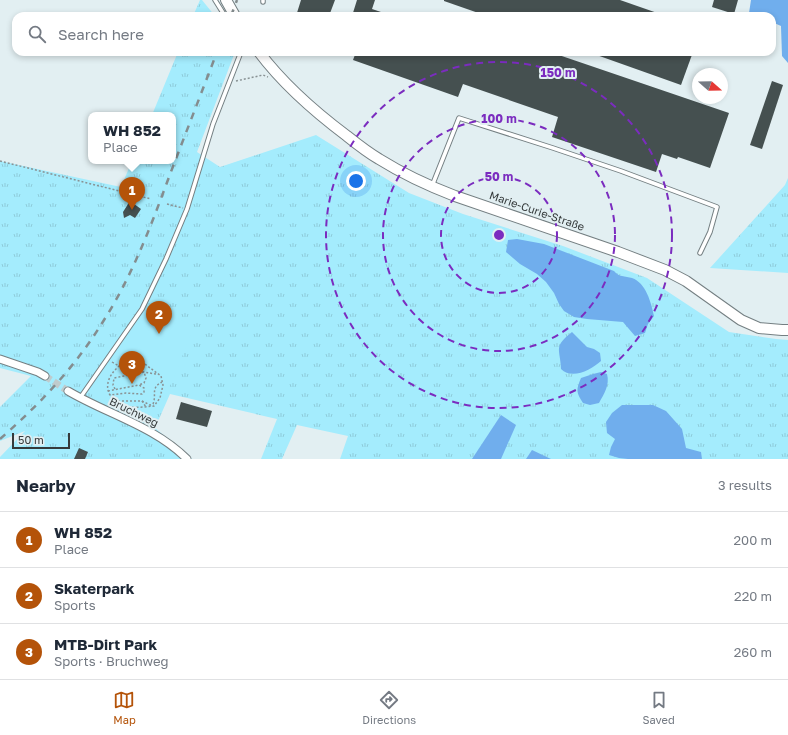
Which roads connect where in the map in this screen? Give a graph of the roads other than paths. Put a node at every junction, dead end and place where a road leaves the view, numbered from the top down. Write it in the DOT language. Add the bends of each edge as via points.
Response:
graph roads {
  1 [pos="214,0"];
  2 [pos="226,0"];
  3 [pos="222,12"];
  4 [pos="233,12"];
  5 [pos="240,56"];
  6 [pos="262,56"];
  7 [pos="432,187"];
  8 [pos="700,253"];
  9 [pos="788,330"];
  10 [pos="0,359"];
  11 [pos="45,376"];
  12 [pos="68,391"];
  13 [pos="80,398"];
  14 [pos="187,459"];
  1 -- 3 [label="lane"];
  2 -- 4 [label="main road"];
  5 -- 13 [label="lane" via="213,124 187,209 166,259 142,309"];
  6 -- 7 [label="main road, Marie-Curie-Straße" via="328,122 379,159"];
  7 -- 8 [label="lane" via="459,118 621,171 716,207 710,232"];
  7 -- 9 [label="main road, Marie-Curie-Straße" via="665,270 686,281 741,320 759,328"];
  10 -- 11 [label="street"];
  12 -- 13 [label="street, Bruchweg"];
  13 -- 14 [label="street, Bruchweg" via="151,432"];
}
